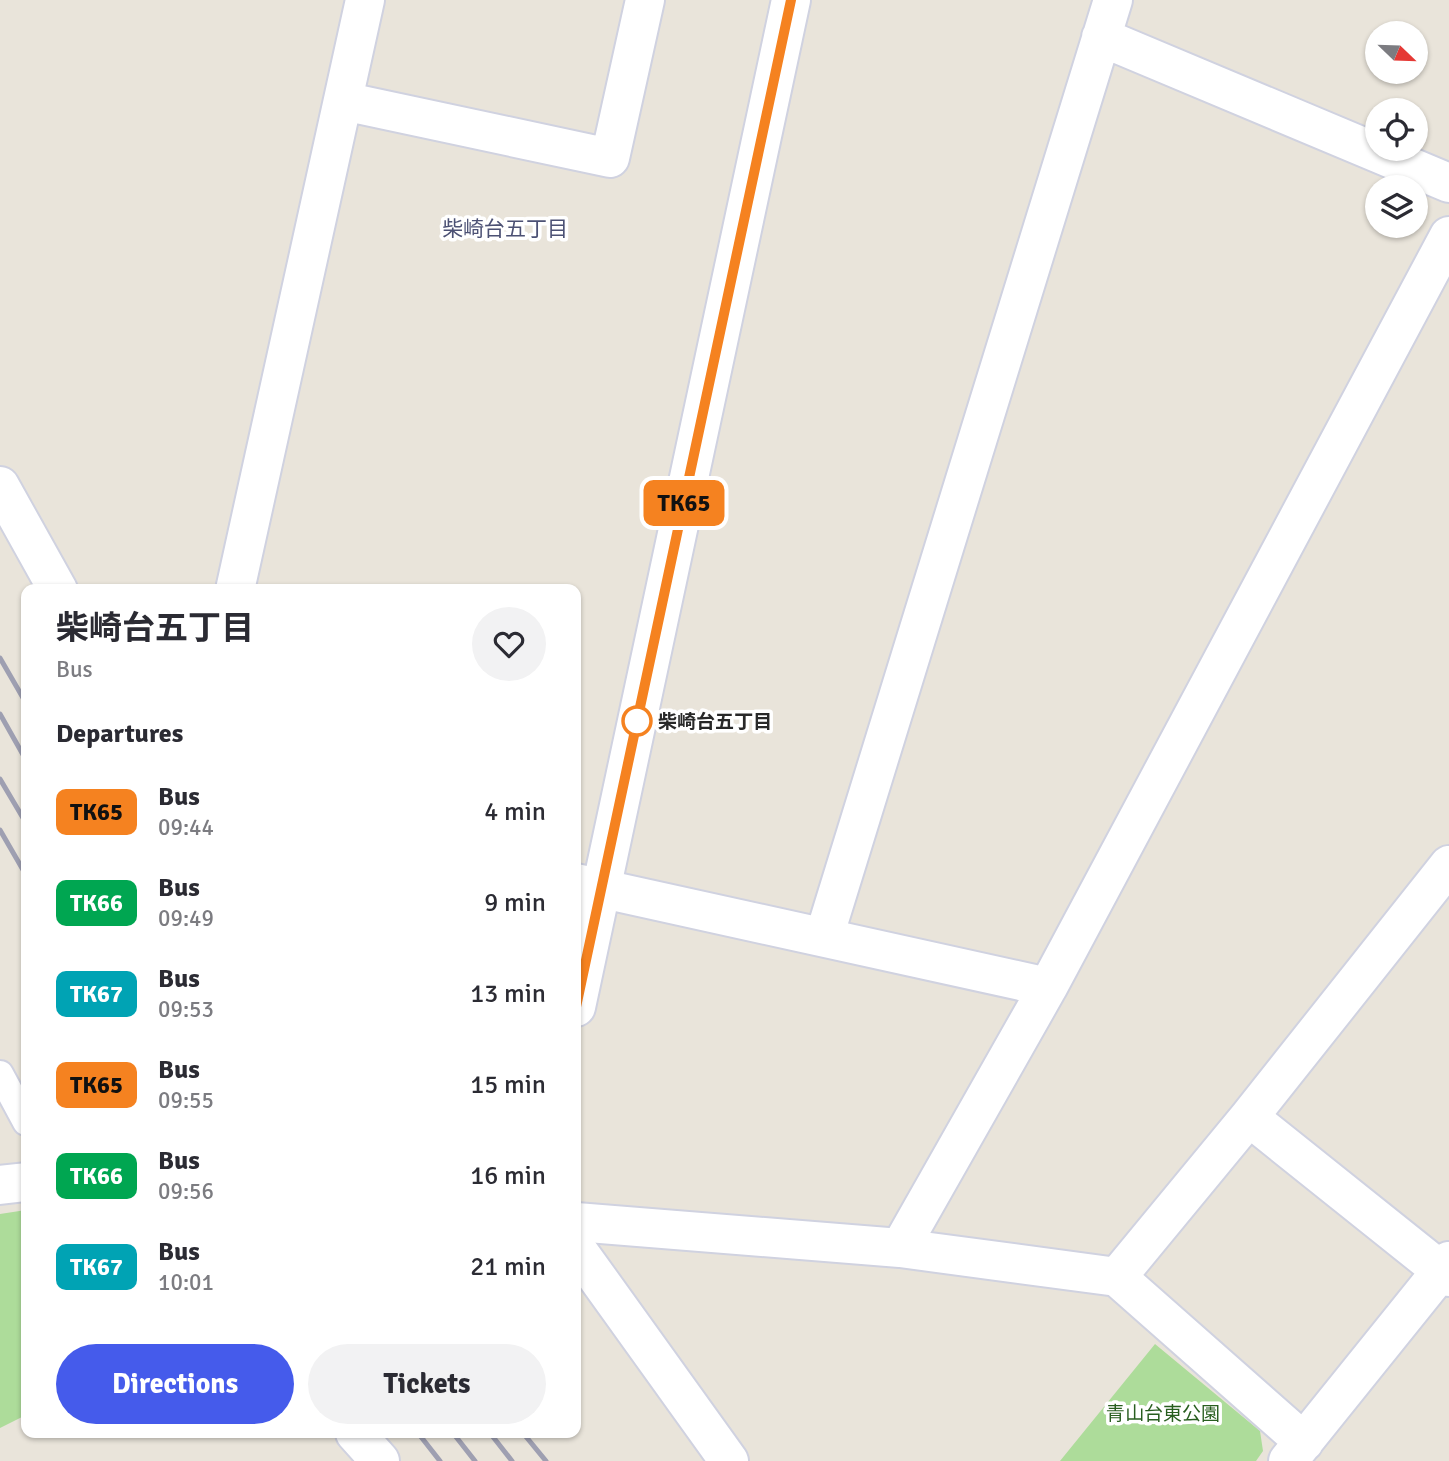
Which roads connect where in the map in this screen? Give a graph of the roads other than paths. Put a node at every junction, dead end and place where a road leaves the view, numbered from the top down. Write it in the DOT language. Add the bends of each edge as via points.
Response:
graph roads {
  1 [pos="365,0"];
  2 [pos="645,0"];
  3 [pos="791,0"];
  4 [pos="1113,0"];
  5 [pos="1101,37"];
  6 [pos="343,101"];
  7 [pos="1449,183"];
  8 [pos="1449,236"];
  9 [pos="0,486"];
  10 [pos="55,584"];
  11 [pos="236,584"];
  12 [pos="1449,865"];
  13 [pos="589,886"];
  14 [pos="824,937"];
  15 [pos="581,960"];
  16 [pos="1048,987"];
  17 [pos="0,1074"];
  18 [pos="21,1113"];
  19 [pos="1250,1117"];
  20 [pos="21,1183"];
  21 [pos="0,1185"];
  22 [pos="581,1222"];
  23 [pos="900,1248"];
  24 [pos="581,1255"];
  25 [pos="1446,1270"];
  26 [pos="1117,1278"];
  27 [pos="359,1438"];
  28 [pos="1296,1452"];
  29 [pos="380,1461"];
  30 [pos="729,1461"];
  1 -- 6 [label="street"];
  2 -- 6 [label="street" via="610,158"];
  3 -- 13 [label="street"];
  4 -- 5 [label="street"];
  5 -- 7 [label="street"];
  5 -- 14 [label="street"];
  6 -- 11 [label="street"];
  8 -- 16 [label="street"];
  9 -- 10 [label="street"];
  12 -- 19 [label="street"];
  13 -- 14 [label="street"];
  13 -- 15 [label="street"];
  14 -- 16 [label="street"];
  16 -- 23 [label="street"];
  17 -- 18 [label="lane"];
  19 -- 25 [label="street"];
  19 -- 26 [label="street"];
  20 -- 21 [label="street"];
  22 -- 23 [label="street"];
  23 -- 26 [label="street"];
  24 -- 30 [label="street"];
  25 -- 28 [label="street"];
  26 -- 28 [label="street"];
  27 -- 29 [label="street"];
}
